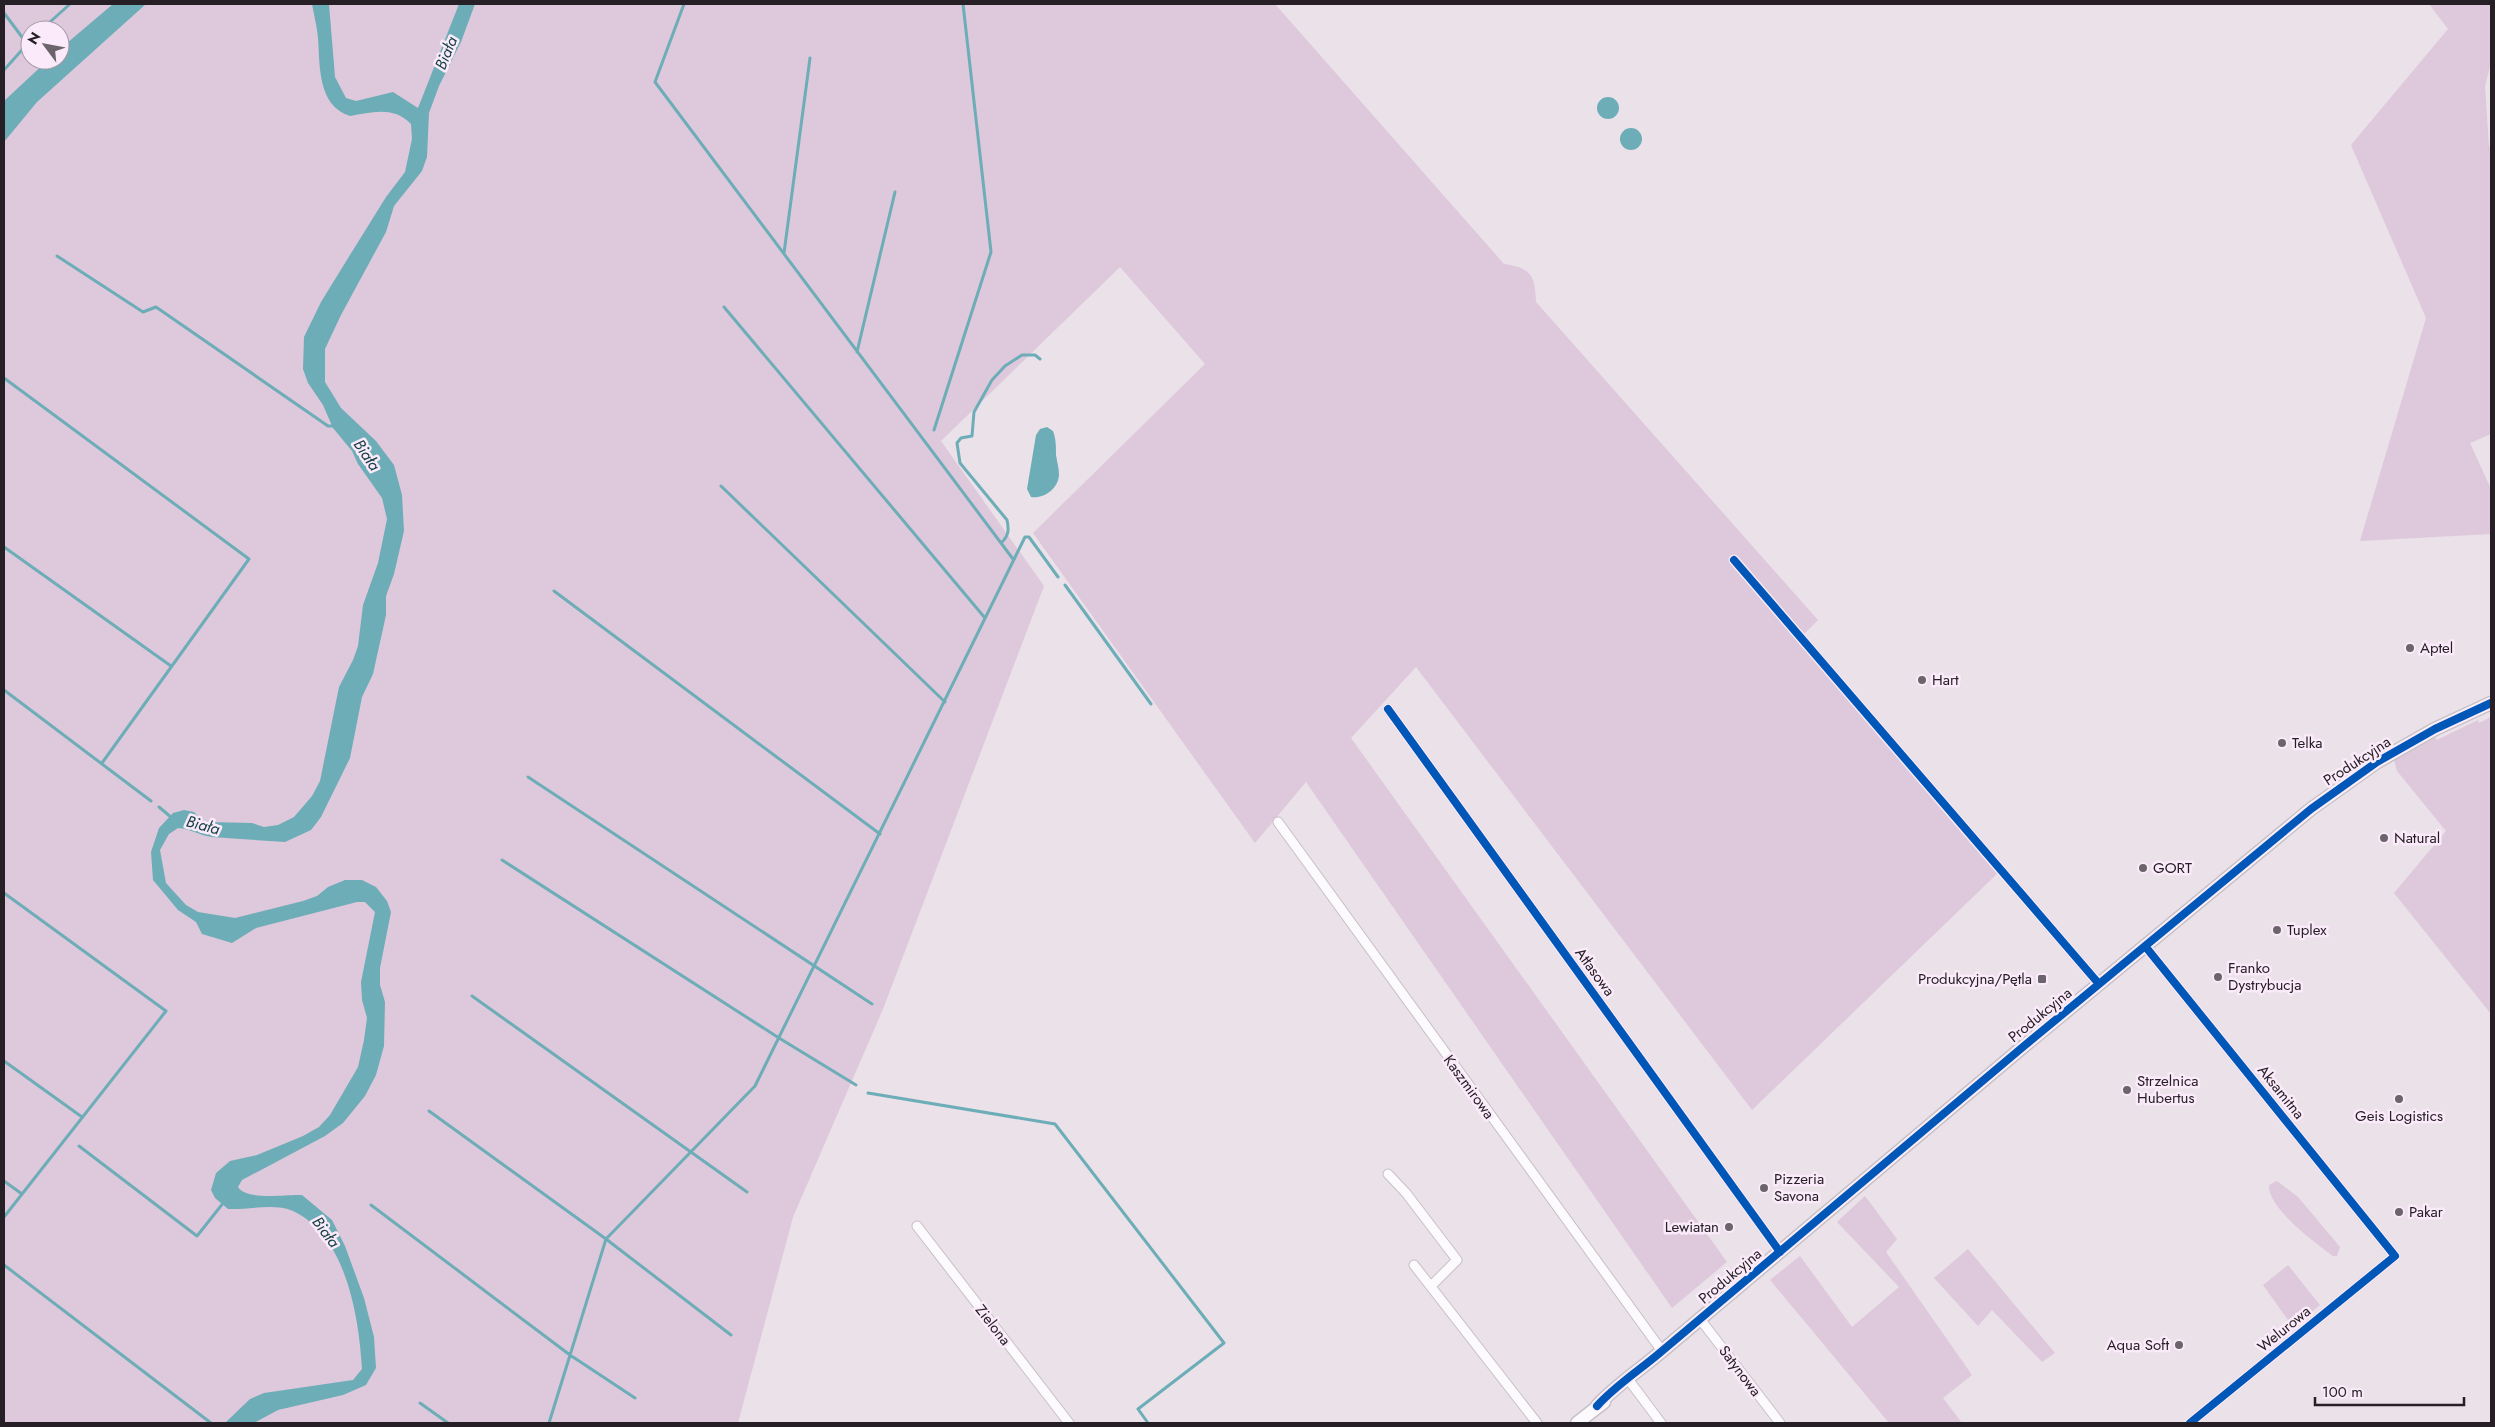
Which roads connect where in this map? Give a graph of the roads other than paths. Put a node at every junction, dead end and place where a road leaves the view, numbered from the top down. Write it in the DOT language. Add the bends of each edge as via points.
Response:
graph roads {
  1 [pos="1734,560"];
  2 [pos="2491,703"];
  3 [pos="1388,708"];
  4 [pos="1278,822"];
  5 [pos="2145,946"];
  6 [pos="2100,984"];
  7 [pos="1388,1174"];
  8 [pos="918,1226"];
  9 [pos="1780,1252"];
  10 [pos="2395,1256"];
  11 [pos="1414,1265"];
  12 [pos="1431,1286"];
  13 [pos="1700,1319"];
  14 [pos="1662,1351"];
  15 [pos="1628,1379"];
  16 [pos="1069,1423"];
  17 [pos="1537,1423"];
  18 [pos="1577,1423"];
  19 [pos="1661,1423"];
  20 [pos="1780,1423"];
  21 [pos="2190,1423"];
  1 -- 6 [label="street"];
  2 -- 5 [label="street, Produkcyjna" via="2434,729 2346,783"];
  3 -- 9 [label="street, Atłasowa"];
  4 -- 14 [label="street, Kaszmirowa"];
  5 -- 6 [label="street, Produkcyjna"];
  5 -- 10 [label="street, Aksamitna"];
  6 -- 9 [label="street, Produkcyjna"];
  7 -- 12 [label="street" via="1456,1260"];
  8 -- 16 [label="street, Zielona"];
  9 -- 13 [label="street, Produkcyjna"];
  10 -- 21 [label="street, Welurowa"];
  11 -- 12 [label="street"];
  12 -- 17 [label="street"];
  13 -- 14 [label="street, Produkcyjna"];
  13 -- 20 [label="street, Satynowa"];
  14 -- 15 [label="street, Produkcyjna"];
  15 -- 18 [label="street, Produkcyjna" via="1618,1393"];
  15 -- 19 [label="street"];
}
